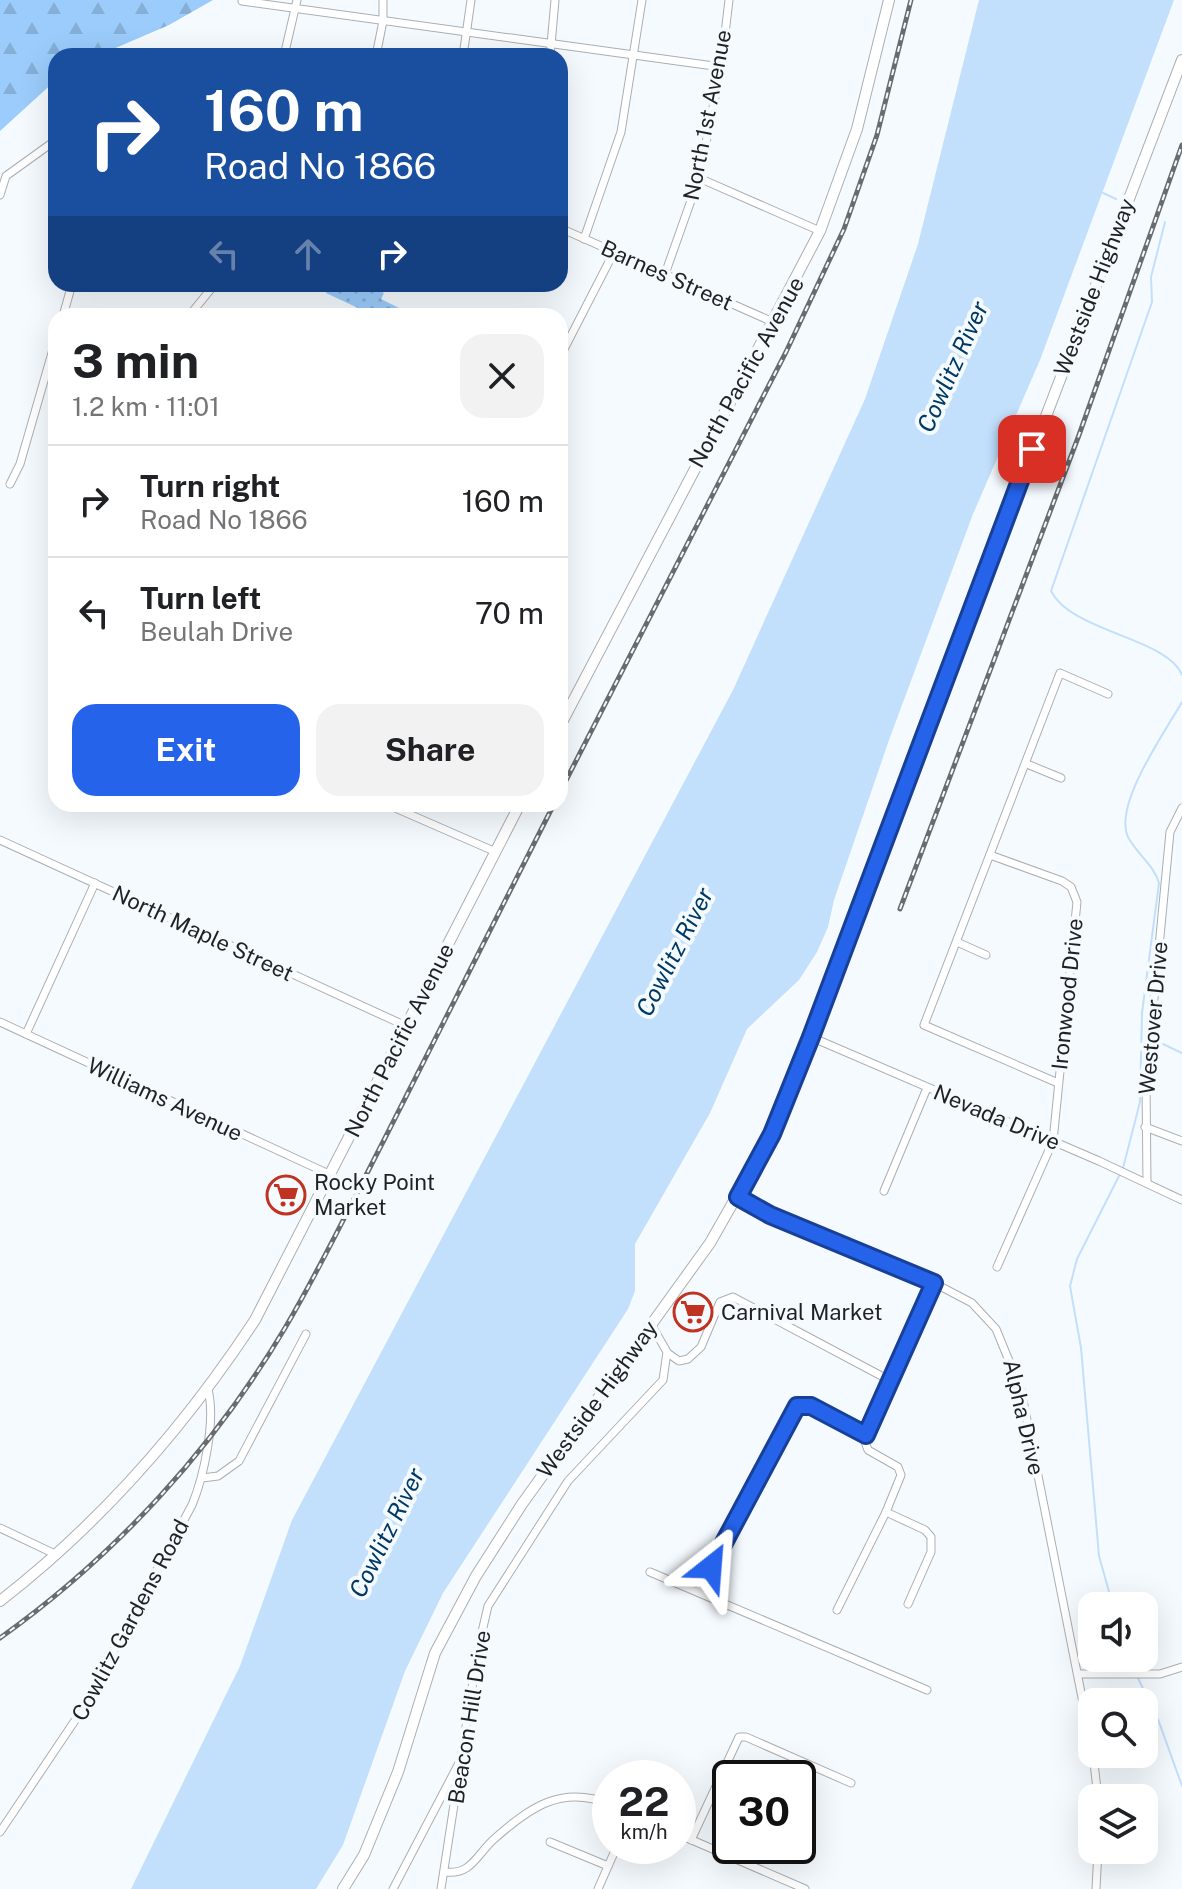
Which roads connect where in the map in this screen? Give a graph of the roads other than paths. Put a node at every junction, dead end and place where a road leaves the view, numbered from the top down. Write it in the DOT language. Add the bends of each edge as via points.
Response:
graph roads {
  1 [pos="383,0"];
  2 [pos="471,0"];
  3 [pos="555,0"];
  4 [pos="642,0"];
  5 [pos="729,0"];
  6 [pos="889,0"];
  7 [pos="242,1"];
  8 [pos="297,4"];
  9 [pos="383,21"];
  10 [pos="468,32"];
  11 [pos="553,45"];
  12 [pos="286,48"];
  13 [pos="378,48"];
  14 [pos="465,48"];
  15 [pos="552,48"];
  16 [pos="635,57"];
  17 [pos="1182,60"];
  18 [pos="721,67"];
  19 [pos="48,146"];
  20 [pos="699,178"];
  21 [pos="0,195"];
  22 [pos="820,231"];
  23 [pos="568,232"];
  24 [pos="584,239"];
  25 [pos="614,252"];
  26 [pos="665,274"];
  27 [pos="208,292"];
  28 [pos="196,308"];
  29 [pos="773,322"];
  30 [pos="568,341"];
  31 [pos="48,367"];
  32 [pos="10,484"];
  33 [pos="1108,694"];
  34 [pos="568,710"];
  35 [pos="1027,764"];
  36 [pos="1061,778"];
  37 [pos="1182,808"];
  38 [pos="404,812"];
  39 [pos="516,812"];
  40 [pos="0,840"];
  41 [pos="496,852"];
  42 [pos="990,855"];
  43 [pos="95,883"];
  44 [pos="957,942"];
  45 [pos="986,955"];
  46 [pos="0,1022"];
  47 [pos="406,1026"];
  48 [pos="26,1034"];
  49 [pos="811,1037"];
  50 [pos="1058,1083"];
  51 [pos="927,1088"];
  52 [pos="1145,1127"];
  53 [pos="1053,1141"];
  54 [pos="1182,1141"];
  55 [pos="331,1175"];
  56 [pos="1147,1183"];
  57 [pos="884,1191"];
  58 [pos="738,1197"];
  59 [pos="1182,1200"];
  60 [pos="997,1267"];
  61 [pos="934,1283"];
  62 [pos="651,1324"];
  63 [pos="306,1334"];
  64 [pos="667,1352"];
  65 [pos="889,1380"];
  66 [pos="208,1390"];
  67 [pos="866,1435"];
  68 [pos="202,1478"];
  69 [pos="886,1512"];
  70 [pos="0,1528"];
  71 [pos="57,1555"];
  72 [pos="650,1572"];
  73 [pos="698,1592"];
  74 [pos="0,1601"];
  75 [pos="908,1604"];
  76 [pos="837,1610"];
  77 [pos="1182,1667"];
  78 [pos="1078,1674"];
  79 [pos="1081,1688"];
  80 [pos="927,1690"];
  81 [pos="463,1757"];
  82 [pos="851,1783"];
  83 [pos="592,1798"];
  84 [pos="696,1829"];
  85 [pos="0,1832"];
  86 [pos="550,1842"];
  87 [pos="696,1842"];
  88 [pos="1097,1864"];
  89 [pos="608,1866"];
  90 [pos="445,1872"];
  91 [pos="343,1889"];
  92 [pos="393,1889"];
  93 [pos="441,1889"];
  94 [pos="598,1889"];
  95 [pos="805,1889"];
  96 [pos="1096,1889"];
  1 -- 9 [label="street"];
  2 -- 10 [label="street"];
  3 -- 11 [label="street"];
  4 -- 16 [label="street"];
  5 -- 18 [label="street, North 1st Avenue"];
  6 -- 22 [label="main road, North Pacific Avenue" via="857,129"];
  7 -- 8 [label="street"];
  8 -- 9 [label="street"];
  8 -- 12 [label="street"];
  9 -- 10 [label="street"];
  9 -- 13 [label="street"];
  10 -- 11 [label="street"];
  10 -- 14 [label="street"];
  11 -- 15 [label="street"];
  11 -- 16 [label="street"];
  16 -- 18 [label="street"];
  16 -- 24 [label="street" via="621,132"];
  17 -- 49 [label="main road, Westside Highway"];
  18 -- 20 [label="street, North 1st Avenue"];
  19 -- 21 [label="street" via="6,176"];
  20 -- 22 [label="street"];
  20 -- 26 [label="street, North 1st Avenue"];
  22 -- 29 [label="main road, North Pacific Avenue"];
  23 -- 24 [label="street, Barnes Street"];
  24 -- 25 [label="street, Barnes Street"];
  25 -- 26 [label="street, Barnes Street"];
  25 -- 30 [label="street"];
  26 -- 29 [label="street, Barnes Street"];
  27 -- 28 [label="street"];
  29 -- 34 [label="main road, North Pacific Avenue"];
  31 -- 32 [label="street"];
  33 -- 35 [label="street" via="1060,673"];
  35 -- 36 [label="street"];
  35 -- 42 [label="street"];
  37 -- 52 [label="street, Westover Drive" via="1170,832"];
  38 -- 41 [label="street"];
  39 -- 41 [label="main road, North Pacific Avenue"];
  40 -- 43 [label="street, North Maple Street"];
  41 -- 47 [label="main road, North Pacific Avenue"];
  42 -- 44 [label="street"];
  42 -- 50 [label="street, Ironwood Drive" via="1062,881 1077,902"];
  43 -- 47 [label="street, North Maple Street"];
  43 -- 48 [label="street"];
  44 -- 45 [label="street"];
  44 -- 50 [label="street" via="924,1025"];
  46 -- 48 [label="street, Williams Avenue"];
  47 -- 55 [label="main road, North Pacific Avenue"];
  48 -- 55 [label="street, Williams Avenue"];
  49 -- 51 [label="street, Nevada Drive"];
  49 -- 58 [label="main road, Westside Highway" via="772,1134"];
  50 -- 53 [label="street, Ironwood Drive"];
  51 -- 53 [label="street, Nevada Drive"];
  51 -- 57 [label="street"];
  52 -- 54 [label="street"];
  52 -- 56 [label="street, Westover Drive"];
  53 -- 56 [label="street, Nevada Drive"];
  53 -- 60 [label="street, Ironwood Drive"];
  55 -- 66 [label="main road, North Pacific Avenue" via="278,1280"];
  56 -- 59 [label="street, Nevada Drive"];
  58 -- 61 [label="street, Alpha Drive"];
  58 -- 62 [label="main road, Westside Highway"];
  61 -- 65 [label="street"];
  61 -- 78 [label="street, Alpha Drive" via="972,1303 996,1329 1011,1359"];
  62 -- 64 [label="street"];
  62 -- 91 [label="main road, Westside Highway" via="522,1504 453,1617 435,1653 398,1772 364,1855"];
  63 -- 68 [label="street" via="239,1461 218,1476"];
  64 -- 65 [label="street" via="679,1361 696,1353 720,1302 733,1297"];
  64 -- 81 [label="street, Beacon Hill Drive" via="667,1372 660,1384 568,1481 493,1597 483,1623"];
  65 -- 67 [label="street"];
  66 -- 68 [label="street, Cowlitz Gardens Road" via="211,1414"];
  66 -- 71 [label="main road, North Pacific Avenue" via="133,1481"];
  67 -- 69 [label="street" via="868,1450 898,1467 901,1475"];
  67 -- 73 [label="street" via="811,1406 797,1406"];
  68 -- 85 [label="street, Cowlitz Gardens Road" via="80,1713"];
  69 -- 75 [label="street" via="931,1537 931,1552"];
  69 -- 76 [label="street"];
  70 -- 71 [label="street"];
  71 -- 74 [label="main road, North Pacific Avenue"];
  72 -- 73 [label="street"];
  73 -- 80 [label="street"];
  77 -- 78 [label="street" via="1160,1674"];
  78 -- 79 [label="street, Alpha Drive"];
  81 -- 90 [label="street, Beacon Hill Drive"];
  81 -- 92 [label="street"];
  82 -- 84 [label="street" via="739,1737"];
  83 -- 90 [label="street" via="560,1796 492,1841 468,1869"];
  86 -- 89 [label="street"];
  87 -- 95 [label="street"];
  88 -- 96 [label="street"];
  89 -- 94 [label="street"];
  90 -- 93 [label="street, Beacon Hill Drive"];
}
